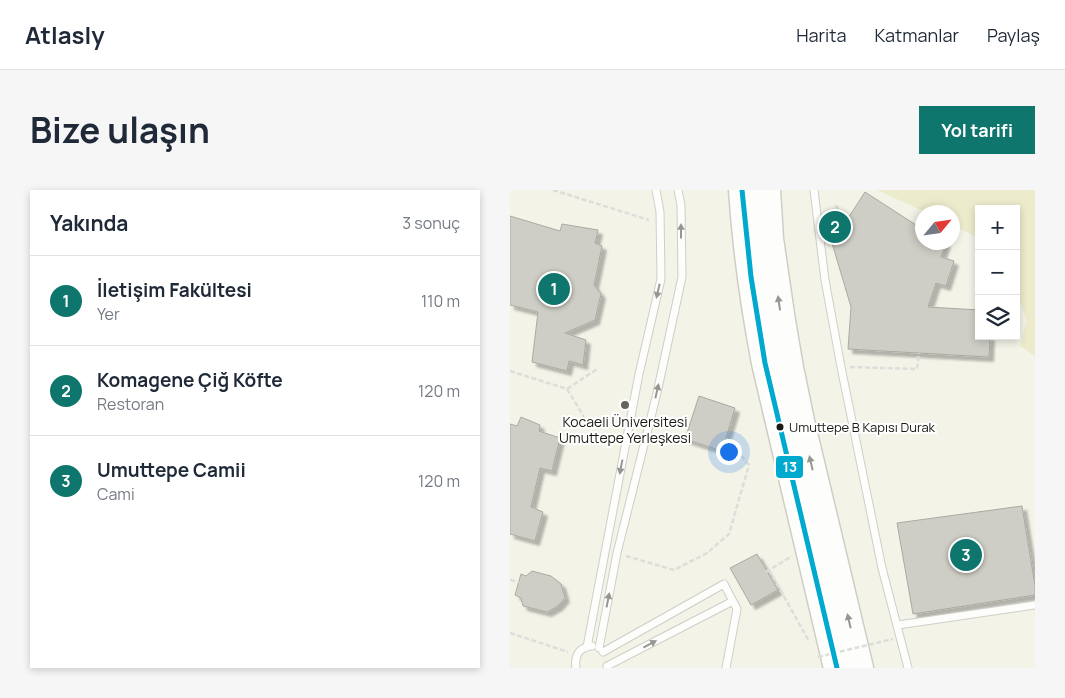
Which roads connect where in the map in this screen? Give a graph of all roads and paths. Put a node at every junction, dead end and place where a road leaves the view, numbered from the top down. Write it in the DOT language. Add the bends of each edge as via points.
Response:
graph roads {
  1 [pos="553,190"];
  2 [pos="656,190"];
  3 [pos="678,190"];
  4 [pos="742,190"];
  5 [pos="767,190"];
  6 [pos="814,190"];
  7 [pos="847,220"];
  8 [pos="660,223"];
  9 [pos="820,236"];
  10 [pos="919,353"];
  11 [pos="841,367"];
  12 [pos="597,369"];
  13 [pos="510,371"];
  14 [pos="567,389"];
  15 [pos="584,418"];
  16 [pos="726,438"];
  17 [pos="808,546"];
  18 [pos="617,553"];
  19 [pos="510,580"];
  20 [pos="519,582"];
  21 [pos="733,601"];
  22 [pos="1035,605"];
  23 [pos="898,625"];
  24 [pos="510,633"];
  25 [pos="893,639"];
  26 [pos="587,647"];
  27 [pos="813,648"];
  28 [pos="601,650"];
  29 [pos="577,655"];
  30 [pos="827,662"];
  31 [pos="573,667"];
  32 [pos="606,667"];
  33 [pos="726,668"];
  34 [pos="860,668"];
  35 [pos="908,668"];
  1 -- 8 [label="path"];
  2 -- 8 [label="lane"];
  18 -- 3 [label="lane, one-way" via="682,277"];
  4 -- 17 [label="highway" via="750,271 765,363"];
  34 -- 5 [label="highway, one-way" via="790,368 770,239"];
  6 -- 9 [label="lane"];
  7 -- 9 [label="path" via="836,206"];
  8 -- 26 [label="lane, one-way" via="661,279 639,374"];
  9 -- 11 [label="lane"];
  10 -- 11 [label="path" via="917,369"];
  11 -- 23 [label="lane"];
  12 -- 14 [label="path"];
  13 -- 14 [label="path"];
  14 -- 15 [label="path"];
  16 -- 18 [label="path" via="748,465 729,534 707,553 674,570"];
  17 -- 27 [label="path" via="768,571"];
  17 -- 30 [label="highway"];
  28 -- 18 [label="lane, one-way"];
  19 -- 20 [label="path"];
  21 -- 28 [label="lane" via="724,584"];
  32 -- 21 [label="lane, one-way"];
  21 -- 33 [label="lane" via="737,608"];
  22 -- 23 [label="lane"];
  23 -- 35 [label="lane"];
  24 -- 29 [label="path"];
  25 -- 30 [label="path, bridge"];
  26 -- 28 [label="lane"];
  26 -- 29 [label="lane"];
  28 -- 32 [label="lane" via="607,659"];
  29 -- 31 [label="lane"];
}
